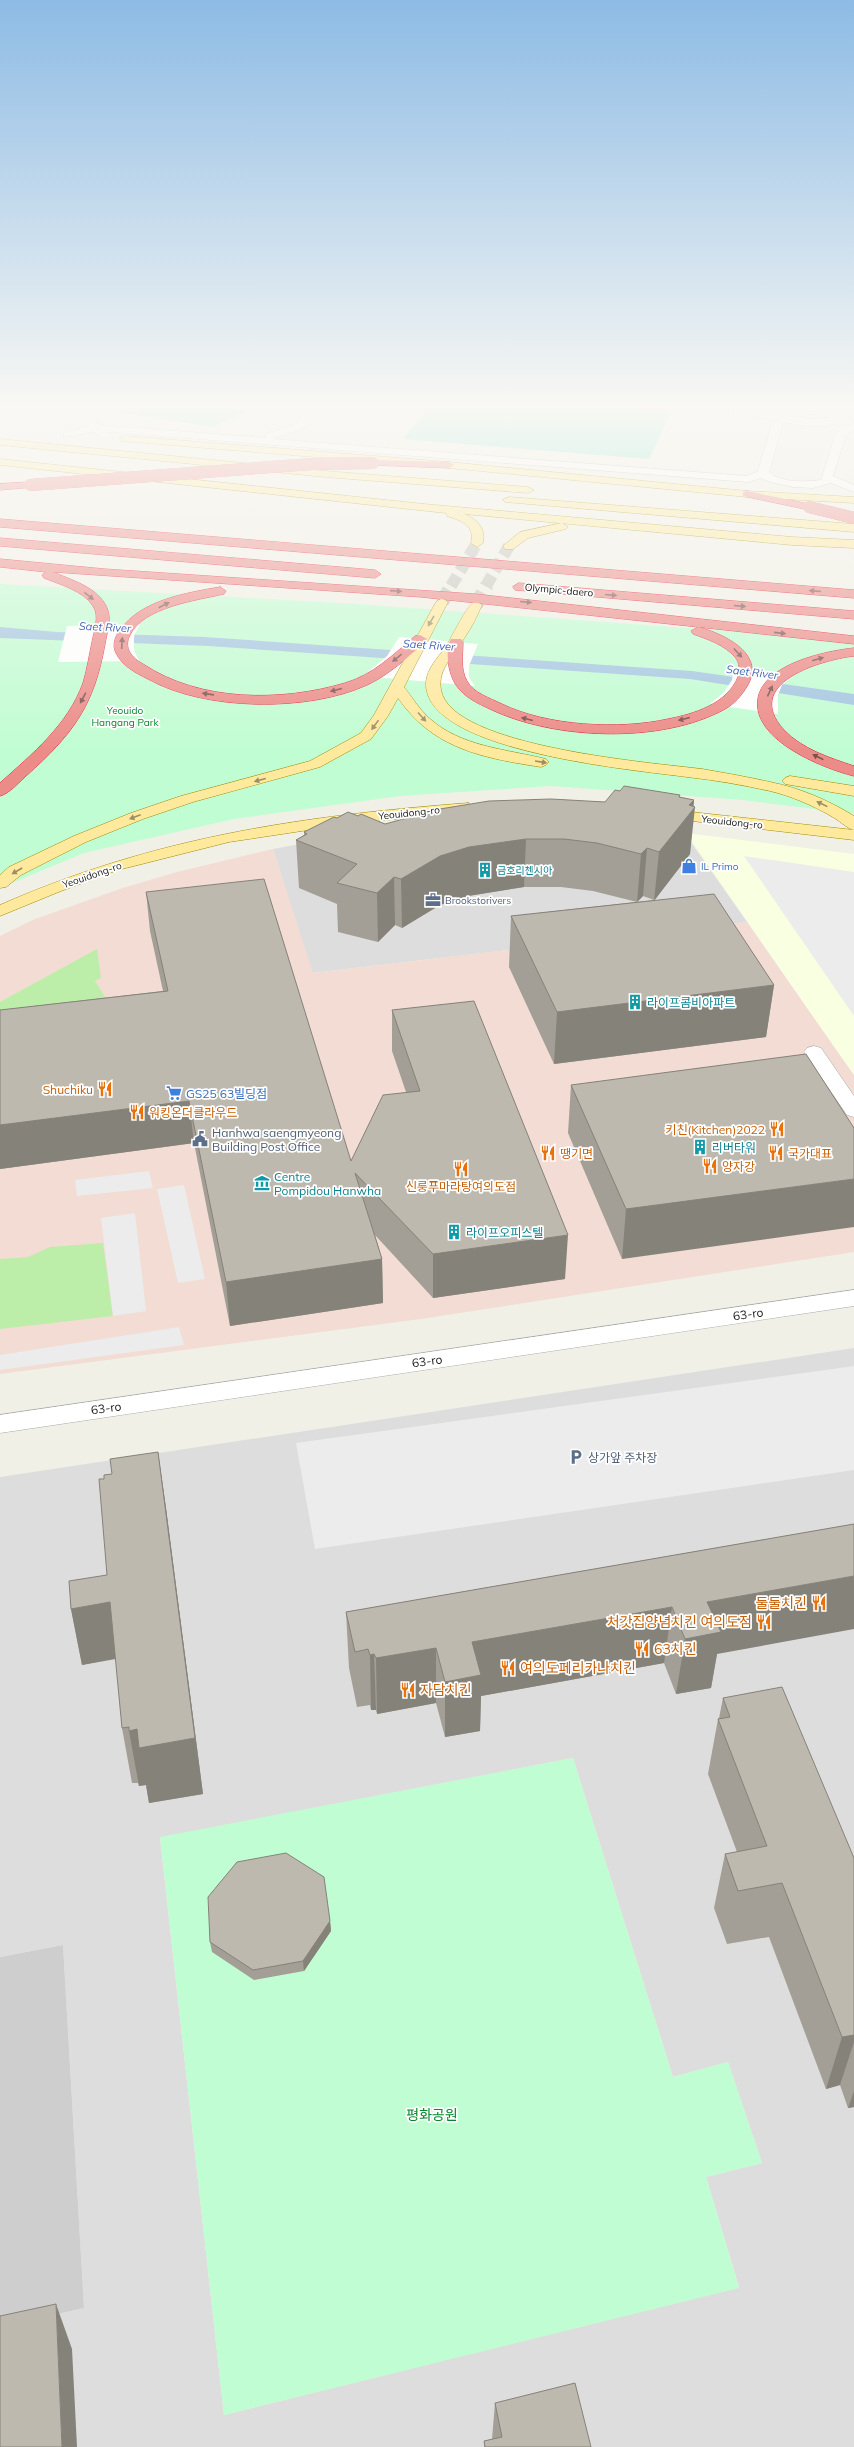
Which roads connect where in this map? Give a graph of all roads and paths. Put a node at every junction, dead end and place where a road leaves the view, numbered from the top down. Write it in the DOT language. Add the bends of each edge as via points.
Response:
graph roads {
  1 [pos="104,523"];
  2 [pos="473,523"];
  3 [pos="599,523"];
  4 [pos="796,523"];
  5 [pos="0,524"];
  6 [pos="618,525"];
  7 [pos="854,528"];
  8 [pos="0,542"];
  9 [pos="477,543"];
  10 [pos="854,544"];
  11 [pos="509,546"];
  12 [pos="0,563"];
  13 [pos="388,575"];
  14 [pos="854,582"];
  15 [pos="506,586"];
  16 [pos="357,588"];
  17 [pos="854,594"];
  18 [pos="442,602"];
  19 [pos="476,606"];
  20 [pos="609,614"];
  21 [pos="854,615"];
  22 [pos="420,639"];
  23 [pos="854,640"];
  24 [pos="456,642"];
  25 [pos="854,652"];
  26 [pos="399,683"];
  27 [pos="471,726"];
  28 [pos="854,771"];
  29 [pos="0,791"];
  30 [pos="854,791"];
  31 [pos="482,807"];
  32 [pos="648,812"];
  33 [pos="854,825"];
  34 [pos="854,832"];
  35 [pos="854,835"];
  36 [pos="0,883"];
  37 [pos="0,911"];
  38 [pos="814,1052"];
  39 [pos="854,1111"];
  40 [pos="854,1298"];
  41 [pos="0,1424"];
  1 -- 14 [label="highway"];
  2 -- 9 [label="main road" via="478,528"];
  3 -- 6 [label="main road"];
  4 -- 7 [label="main road"];
  17 -- 5 [label="highway, Olympic-daero, one-way"];
  6 -- 10 [label="main road"];
  6 -- 11 [label="main road" via="572,525 540,530 524,535"];
  8 -- 13 [label="highway"];
  12 -- 16 [label="highway" via="175,580"];
  12 -- 29 [label="highway, one-way" via="41,572 84,591 98,602 103,613 88,689 75,714 56,737"];
  15 -- 21 [label="highway, Olympic-daero, one-way"];
  16 -- 20 [label="highway, one-way" via="534,603"];
  22 -- 16 [label="highway, one-way" via="373,676 351,686 310,696 274,699 233,697 170,684 148,674 129,661 121,650 121,637 130,624 168,602 200,594 248,589"];
  18 -- 22 [label="main road, one-way"];
  19 -- 24 [label="main road"];
  20 -- 23 [label="highway, one-way"];
  20 -- 24 [label="highway, one-way" via="691,629 717,638 733,647 743,657 747,668 740,687 720,706 696,716 657,724 607,729 575,728 517,716 494,708 462,684 456,672"];
  22 -- 26 [label="main road"];
  24 -- 27 [label="main road" via="438,668 433,682 435,694 440,704 452,715"];
  28 -- 25 [label="highway, one-way" via="803,750 784,736 772,724 766,702 774,682 784,674 815,659"];
  26 -- 34 [label="main road, one-way" via="425,722 452,740 477,749 544,763 736,790 808,810"];
  26 -- 36 [label="main road, one-way" via="381,716 366,736 342,752 315,764 187,799 137,816 80,839 15,871"];
  27 -- 30 [label="main road" via="552,746"];
  33 -- 27 [label="main road, one-way" via="850,820 809,797 771,787 523,745"];
  31 -- 37 [label="main road, Yeouidong-ro" via="314,823 226,838 76,878"];
  32 -- 35 [label="main road, Yeouidong-ro"];
  33 -- 34 [label="main road"];
  38 -- 39 [label="street"];
  40 -- 41 [label="street, 63-ro"];
}
